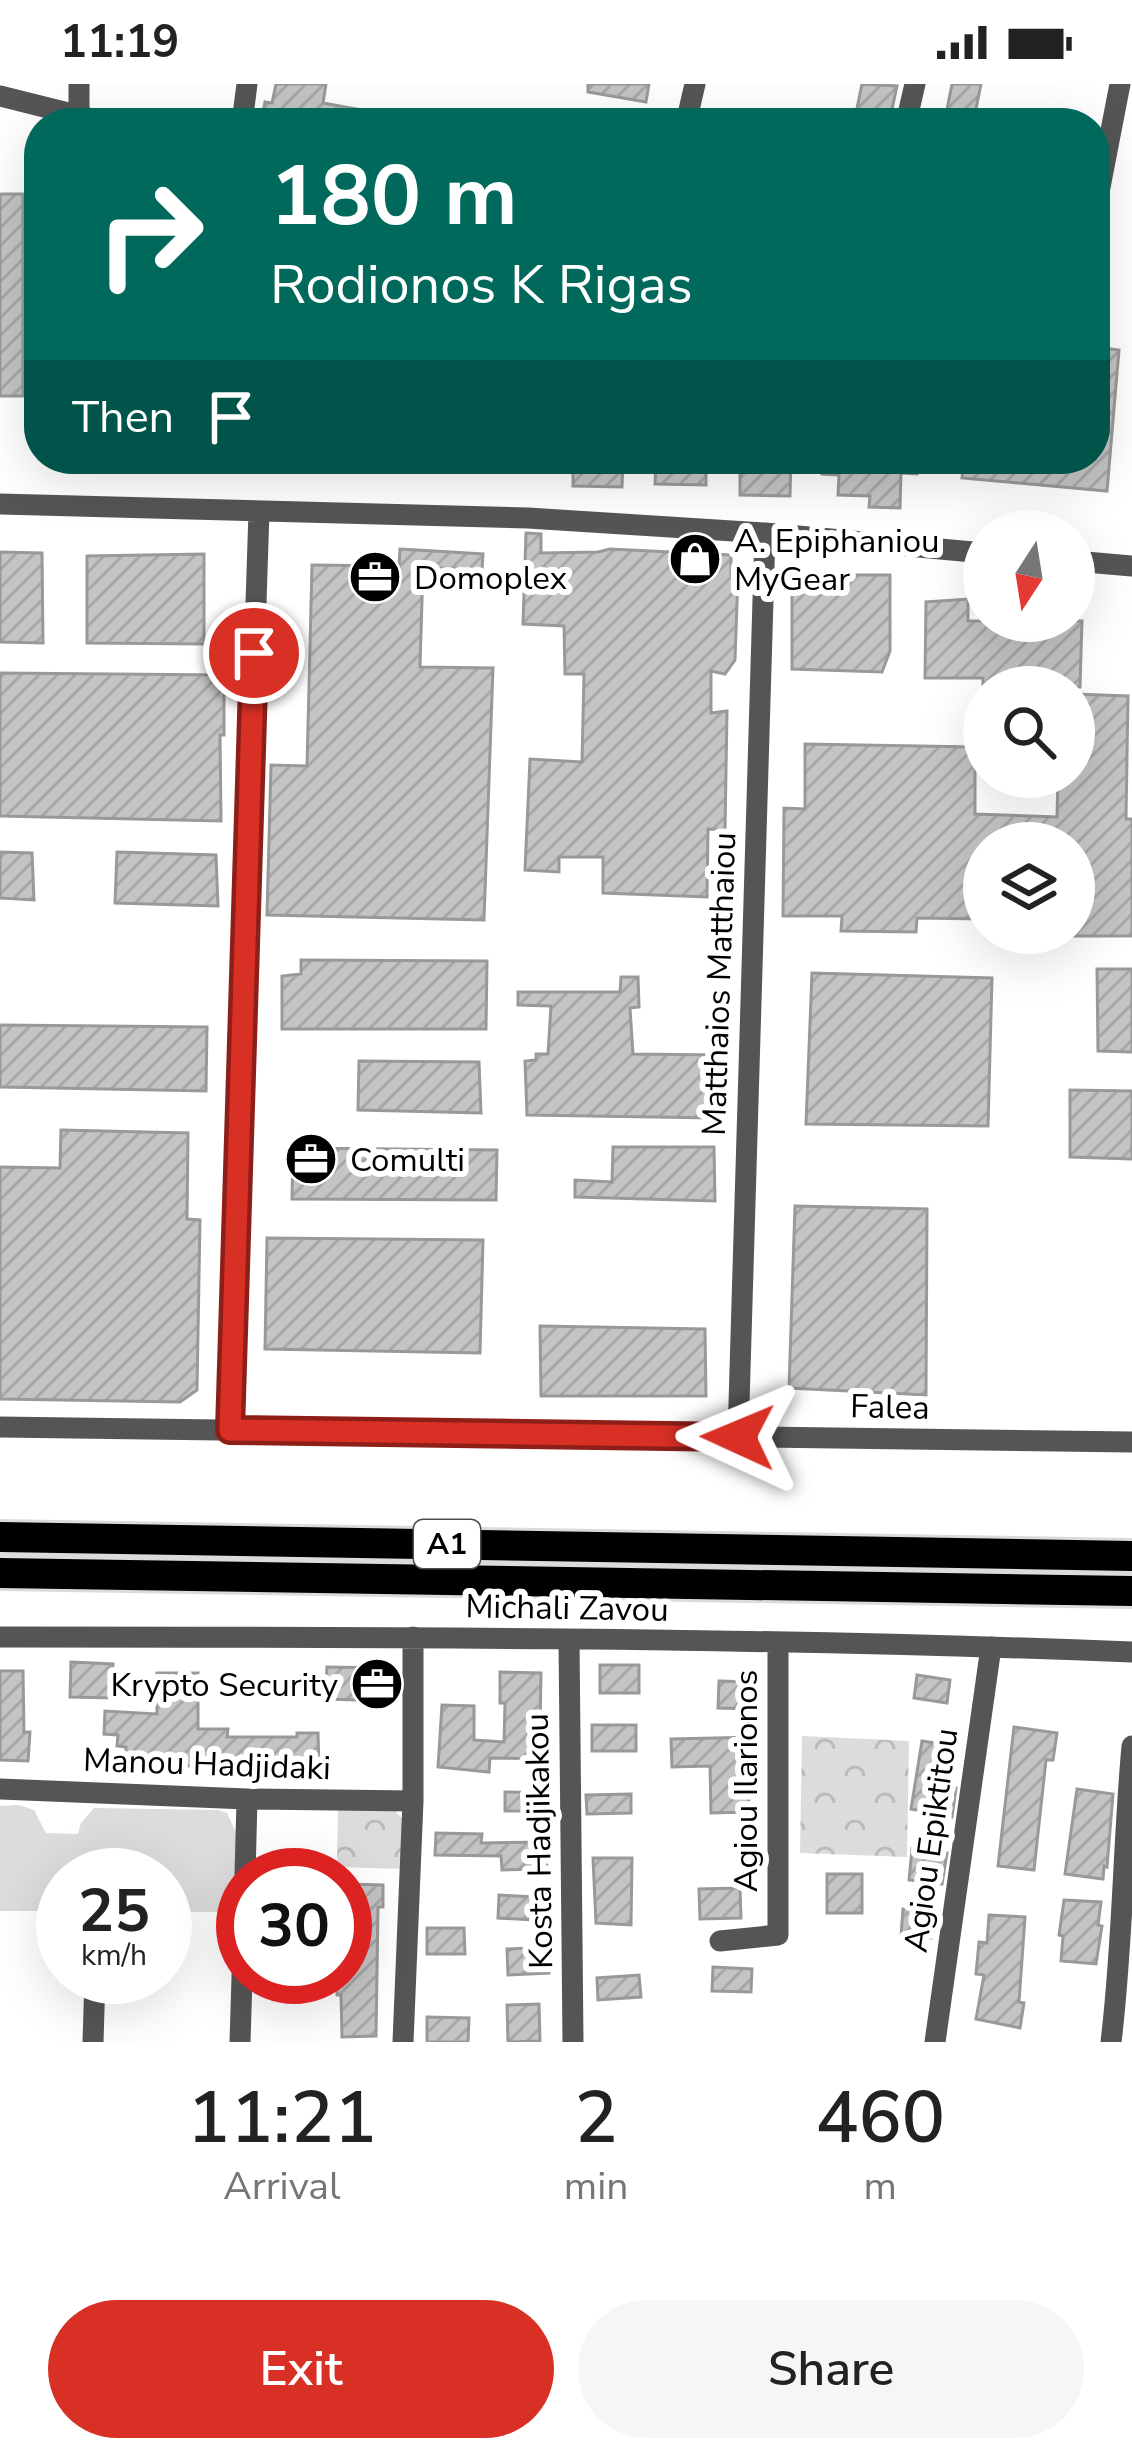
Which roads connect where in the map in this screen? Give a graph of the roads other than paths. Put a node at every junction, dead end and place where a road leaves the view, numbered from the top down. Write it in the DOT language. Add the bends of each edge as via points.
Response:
graph roads {
  1 [pos="1120,84"];
  2 [pos="0,96"];
  3 [pos="47,108"];
  4 [pos="1110,136"];
  5 [pos="0,504"];
  6 [pos="259,511"];
  7 [pos="765,533"];
  8 [pos="963,551"];
  9 [pos="1095,562"];
  10 [pos="1132,566"];
  11 [pos="0,1427"];
  12 [pos="230,1430"];
  13 [pos="738,1437"];
  14 [pos="1132,1442"];
  15 [pos="0,1537"];
  16 [pos="1132,1545"];
  17 [pos="894,1552"];
  18 [pos="1132,1556"];
  19 [pos="0,1573"];
  20 [pos="1132,1591"];
  21 [pos="0,1637"];
  22 [pos="413,1637"];
  23 [pos="569,1640"];
  24 [pos="778,1642"];
  25 [pos="991,1647"];
  26 [pos="1132,1652"];
  27 [pos="1132,1745"];
  28 [pos="0,1789"];
  29 [pos="247,1799"];
  30 [pos="412,1801"];
  31 [pos="246,1848"];
  32 [pos="720,1941"];
  33 [pos="94,2004"];
  34 [pos="241,2004"];
  35 [pos="93,2042"];
  36 [pos="240,2042"];
  37 [pos="403,2042"];
  38 [pos="573,2042"];
  39 [pos="935,2042"];
  40 [pos="1111,2042"];
  1 -- 4 [label="street"];
  2 -- 3 [label="street"];
  5 -- 6 [label="street"];
  6 -- 7 [label="street"];
  6 -- 12 [label="street"];
  7 -- 8 [label="street"];
  7 -- 13 [label="street, Matthaios Matthaiou"];
  9 -- 10 [label="street"];
  11 -- 12 [label="street, Falea"];
  12 -- 13 [label="street, Falea"];
  13 -- 14 [label="street, Falea"];
  15 -- 17 [label="highway, A1"];
  16 -- 17 [label="highway"];
  17 -- 18 [label="highway, A1"];
  19 -- 20 [label="highway, A1"];
  21 -- 22 [label="street, Michali Zavou"];
  22 -- 23 [label="street, Michali Zavou"];
  22 -- 30 [label="street"];
  23 -- 24 [label="street, Michali Zavou"];
  23 -- 38 [label="street, Kosta Hadjikakou"];
  24 -- 25 [label="street, Michali Zavou"];
  24 -- 32 [label="street, Agiou Ilarionos" via="778,1935"];
  25 -- 26 [label="street, Michali Zavou"];
  25 -- 39 [label="street, Agiou Epiktitou"];
  27 -- 40 [label="street"];
  28 -- 29 [label="street, Manou Hadjidaki"];
  29 -- 30 [label="street, Manou Hadjidaki"];
  29 -- 31 [label="street"];
  30 -- 37 [label="street"];
  33 -- 35 [label="street"];
  34 -- 36 [label="street"];
}
